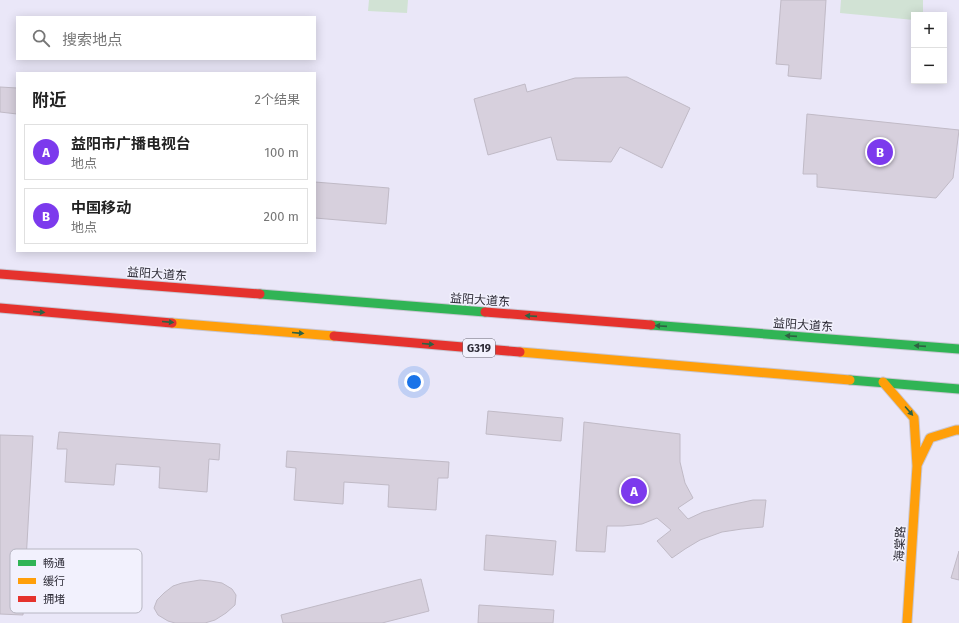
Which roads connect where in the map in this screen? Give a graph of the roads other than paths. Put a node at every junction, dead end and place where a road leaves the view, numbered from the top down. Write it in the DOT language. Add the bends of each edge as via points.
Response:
graph roads {
  1 [pos="0,274"];
  2 [pos="0,308"];
  3 [pos="959,349"];
  4 [pos="883,382"];
  5 [pos="959,389"];
  6 [pos="959,430"];
  7 [pos="917,466"];
  8 [pos="907,623"];
  3 -- 1 [label="main road, 益阳大道东, one-way"];
  2 -- 4 [label="main road, G319, one-way"];
  4 -- 5 [label="main road, G319"];
  4 -- 7 [label="main road, 海棠路, one-way" via="914,418"];
  6 -- 7 [label="main road, 海棠路" via="930,438"];
  7 -- 8 [label="main road, 海棠路"];
}
